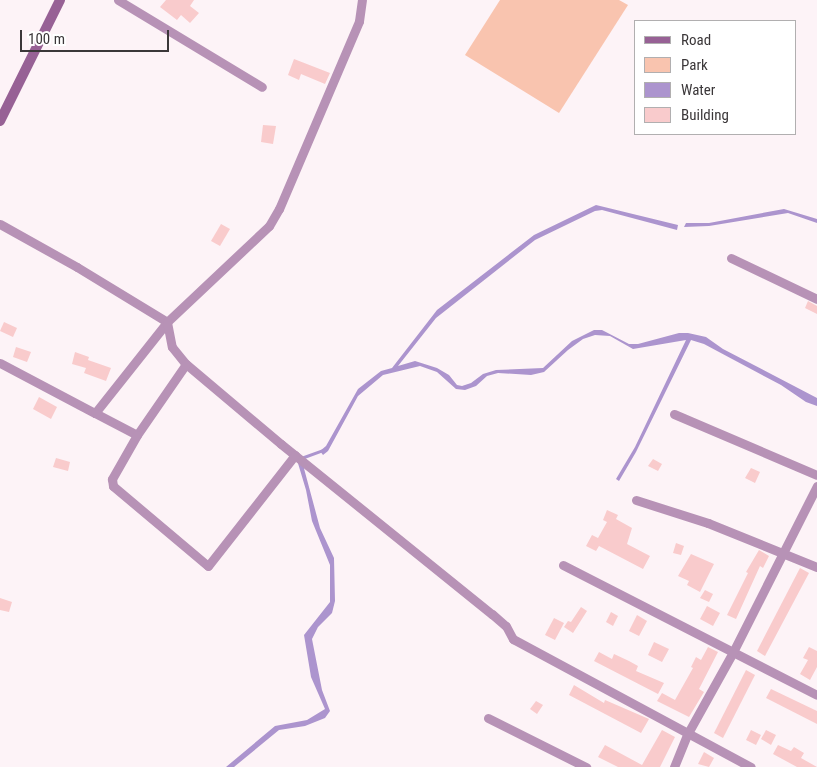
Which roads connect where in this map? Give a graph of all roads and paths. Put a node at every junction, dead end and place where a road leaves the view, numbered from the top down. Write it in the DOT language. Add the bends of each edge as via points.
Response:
graph roads {
  1 [pos="60,0"];
  2 [pos="118,0"];
  3 [pos="362,0"];
  4 [pos="262,87"];
  5 [pos="0,121"];
  6 [pos="0,224"];
  7 [pos="731,258"];
  8 [pos="817,299"];
  9 [pos="167,322"];
  10 [pos="0,363"];
  11 [pos="186,364"];
  12 [pos="95,413"];
  13 [pos="674,414"];
  14 [pos="137,435"];
  15 [pos="299,457"];
  16 [pos="817,475"];
  17 [pos="817,486"];
  18 [pos="636,500"];
  19 [pos="781,553"];
  20 [pos="563,565"];
  21 [pos="817,567"];
  22 [pos="733,652"];
  23 [pos="816,693"];
  24 [pos="488,718"];
  25 [pos="688,733"];
  26 [pos="586,767"];
  27 [pos="674,767"];
  28 [pos="751,767"];
  1 -- 5 [label="main road"];
  2 -- 4 [label="street"];
  3 -- 9 [label="street" via="359,21 269,226"];
  6 -- 9 [label="street"];
  7 -- 8 [label="street"];
  9 -- 11 [label="street" via="172,348"];
  9 -- 12 [label="street"];
  10 -- 12 [label="street"];
  11 -- 14 [label="street"];
  11 -- 15 [label="street"];
  12 -- 14 [label="street"];
  13 -- 16 [label="street"];
  14 -- 15 [label="street" via="112,478 113,486 208,566"];
  15 -- 25 [label="street" via="492,614 506,626 512,639"];
  17 -- 19 [label="street"];
  18 -- 19 [label="street" via="708,523"];
  19 -- 21 [label="street"];
  19 -- 22 [label="street"];
  20 -- 22 [label="street"];
  22 -- 23 [label="street"];
  22 -- 25 [label="street"];
  24 -- 26 [label="street"];
  25 -- 27 [label="street"];
  25 -- 28 [label="street"];
}
